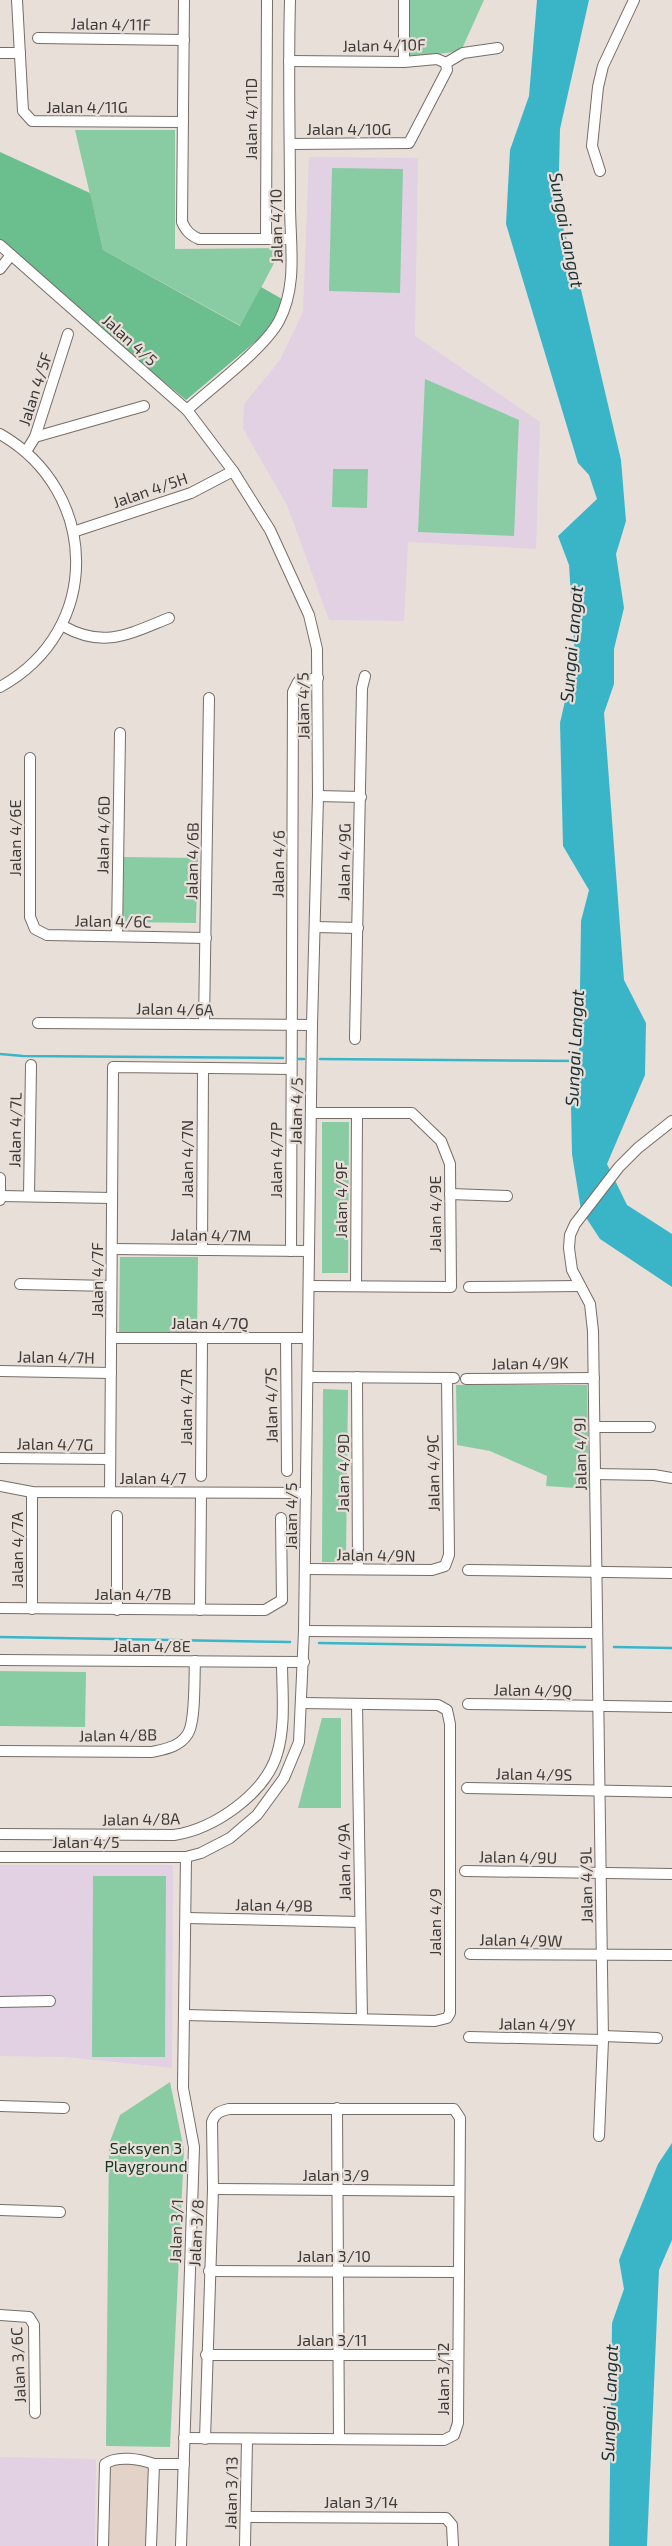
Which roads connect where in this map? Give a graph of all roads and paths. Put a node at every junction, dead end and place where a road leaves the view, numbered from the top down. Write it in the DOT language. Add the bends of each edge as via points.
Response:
graph roads {
  1 [pos="17,0"];
  2 [pos="184,0"];
  3 [pos="267,0"];
  4 [pos="290,0"];
  5 [pos="404,0"];
  6 [pos="634,0"];
  7 [pos="38,38"];
  8 [pos="184,40"];
  9 [pos="498,48"];
  10 [pos="0,53"];
  11 [pos="20,54"];
  12 [pos="289,61"];
  13 [pos="404,62"];
  14 [pos="446,63"];
  15 [pos="183,122"];
  16 [pos="290,144"];
  17 [pos="407,144"];
  18 [pos="600,170"];
  19 [pos="266,238"];
  20 [pos="290,239"];
  21 [pos="0,245"];
  22 [pos="11,255"];
  23 [pos="0,269"];
  24 [pos="68,334"];
  25 [pos="144,406"];
  26 [pos="187,410"];
  27 [pos="0,434"];
  28 [pos="35,437"];
  29 [pos="26,450"];
  30 [pos="233,471"];
  31 [pos="73,532"];
  32 [pos="169,618"];
  33 [pos="63,626"];
  34 [pos="365,676"];
  35 [pos="318,678"];
  36 [pos="0,688"];
  37 [pos="210,698"];
  38 [pos="120,733"];
  39 [pos="30,758"];
  40 [pos="318,796"];
  41 [pos="360,797"];
  42 [pos="30,917"];
  43 [pos="315,927"];
  44 [pos="358,928"];
  45 [pos="117,936"];
  46 [pos="206,938"];
  47 [pos="38,1024"];
  48 [pos="204,1024"];
  49 [pos="291,1025"];
  50 [pos="312,1025"];
  51 [pos="355,1039"];
  52 [pos="31,1065"];
  53 [pos="203,1068"];
  54 [pos="291,1069"];
  55 [pos="311,1113"];
  56 [pos="357,1113"];
  57 [pos="672,1121"];
  58 [pos="0,1178"];
  59 [pos="450,1194"];
  60 [pos="1,1196"];
  61 [pos="29,1196"];
  62 [pos="507,1196"];
  63 [pos="112,1198"];
  64 [pos="0,1200"];
  65 [pos="112,1249"];
  66 [pos="202,1250"];
  67 [pos="291,1251"];
  68 [pos="310,1251"];
  69 [pos="20,1284"];
  70 [pos="112,1286"];
  71 [pos="309,1286"];
  72 [pos="356,1286"];
  73 [pos="580,1286"];
  74 [pos="469,1287"];
  75 [pos="111,1338"];
  76 [pos="202,1338"];
  77 [pos="286,1338"];
  78 [pos="308,1338"];
  79 [pos="0,1371"];
  80 [pos="111,1373"];
  81 [pos="309,1377"];
  82 [pos="357,1378"];
  83 [pos="594,1378"];
  84 [pos="466,1379"];
  85 [pos="650,1427"];
  86 [pos="594,1428"];
  87 [pos="0,1458"];
  88 [pos="110,1459"];
  89 [pos="287,1471"];
  90 [pos="595,1474"];
  91 [pos="201,1476"];
  92 [pos="672,1478"];
  93 [pos="0,1486"];
  94 [pos="32,1492"];
  95 [pos="110,1492"];
  96 [pos="201,1493"];
  97 [pos="306,1493"];
  98 [pos="117,1516"];
  99 [pos="281,1518"];
  100 [pos="444,1566"];
  101 [pos="306,1569"];
  102 [pos="358,1569"];
  103 [pos="468,1570"];
  104 [pos="596,1571"];
  105 [pos="672,1573"];
  106 [pos="0,1608"];
  107 [pos="32,1609"];
  108 [pos="117,1610"];
  109 [pos="200,1610"];
  110 [pos="597,1628"];
  111 [pos="304,1631"];
  112 [pos="0,1660"];
  113 [pos="195,1661"];
  114 [pos="282,1662"];
  115 [pos="304,1662"];
  116 [pos="302,1702"];
  117 [pos="357,1704"];
  118 [pos="468,1704"];
  119 [pos="598,1706"];
  120 [pos="672,1707"];
  121 [pos="0,1750"];
  122 [pos="467,1788"];
  123 [pos="599,1790"];
  124 [pos="672,1792"];
  125 [pos="0,1834"];
  126 [pos="186,1857"];
  127 [pos="0,1858"];
  128 [pos="465,1871"];
  129 [pos="601,1872"];
  130 [pos="672,1874"];
  131 [pos="186,1918"];
  132 [pos="360,1922"];
  133 [pos="470,1954"];
  134 [pos="672,1955"];
  135 [pos="602,1956"];
  136 [pos="50,2001"];
  137 [pos="0,2002"];
  138 [pos="185,2014"];
  139 [pos="362,2019"];
  140 [pos="469,2037"];
  141 [pos="603,2038"];
  142 [pos="657,2038"];
  143 [pos="0,2106"];
  144 [pos="449,2107"];
  145 [pos="64,2108"];
  146 [pos="337,2108"];
  147 [pos="599,2136"];
  148 [pos="213,2189"];
  149 [pos="338,2189"];
  150 [pos="458,2191"];
  151 [pos="0,2210"];
  152 [pos="60,2212"];
  153 [pos="209,2271"];
  154 [pos="338,2271"];
  155 [pos="458,2272"];
  156 [pos="0,2315"];
  157 [pos="206,2355"];
  158 [pos="458,2355"];
  159 [pos="339,2356"];
  160 [pos="35,2413"];
  161 [pos="184,2438"];
  162 [pos="205,2439"];
  163 [pos="339,2439"];
  164 [pos="247,2440"];
  165 [pos="154,2464"];
  166 [pos="184,2464"];
  167 [pos="246,2517"];
  168 [pos="103,2546"];
  169 [pos="151,2546"];
  170 [pos="181,2546"];
  171 [pos="245,2546"];
  172 [pos="453,2546"];
  1 -- 11 [label="street, Jalan 4/11G"];
  2 -- 8 [label="street"];
  3 -- 19 [label="street, Jalan 4/11D"];
  4 -- 12 [label="street, Jalan 4/10"];
  5 -- 13 [label="street"];
  6 -- 18 [label="street" via="603,66 598,87 592,146"];
  7 -- 8 [label="street, Jalan 4/11F"];
  8 -- 15 [label="street"];
  9 -- 14 [label="street" via="463,53"];
  10 -- 11 [label="street"];
  11 -- 15 [label="street, Jalan 4/11G" via="23,111 32,121"];
  12 -- 13 [label="street, Jalan 4/10F"];
  12 -- 16 [label="street, Jalan 4/10"];
  13 -- 14 [label="street, Jalan 4/10F" via="437,59"];
  14 -- 17 [label="street, Jalan 4/10F" via="447,70"];
  15 -- 19 [label="street" via="182,222 187,233 199,239"];
  16 -- 17 [label="street, Jalan 4/10G"];
  16 -- 20 [label="street, Jalan 4/10"];
  19 -- 20 [label="street"];
  20 -- 26 [label="street, Jalan 4/10" via="290,290 278,322 265,340"];
  21 -- 22 [label="street, Jalan 4/5"];
  22 -- 23 [label="street"];
  22 -- 26 [label="street, Jalan 4/5"];
  24 -- 28 [label="street, Jalan 4/5F"];
  25 -- 28 [label="street"];
  26 -- 30 [label="street, Jalan 4/5"];
  27 -- 29 [label="street"];
  28 -- 29 [label="street, Jalan 4/5F"];
  29 -- 31 [label="street" via="62,498"];
  30 -- 31 [label="street, Jalan 4/5H" via="191,493"];
  30 -- 35 [label="street, Jalan 4/5" via="270,530 305,606 317,649"];
  31 -- 33 [label="street" via="74,586"];
  32 -- 33 [label="street" via="130,634 106,639 81,636"];
  33 -- 36 [label="street" via="37,660"];
  34 -- 41 [label="street, Jalan 4/9G" via="362,688"];
  35 -- 40 [label="street, Jalan 4/5"];
  35 -- 49 [label="street, Jalan 4/6" via="298,682 293,692"];
  37 -- 46 [label="street, Jalan 4/6B"];
  38 -- 45 [label="street, Jalan 4/6D"];
  39 -- 42 [label="street, Jalan 4/6E"];
  40 -- 41 [label="street"];
  40 -- 43 [label="street, Jalan 4/5"];
  41 -- 44 [label="street, Jalan 4/9G"];
  42 -- 45 [label="street, Jalan 4/6C" via="35,929 47,935"];
  43 -- 44 [label="street"];
  43 -- 50 [label="street, Jalan 4/5"];
  44 -- 51 [label="street, Jalan 4/9G"];
  45 -- 46 [label="street, Jalan 4/6C"];
  46 -- 48 [label="street, Jalan 4/6B"];
  47 -- 48 [label="street, Jalan 4/6A"];
  48 -- 49 [label="street, Jalan 4/6A"];
  49 -- 50 [label="street, Jalan 4/6A"];
  49 -- 54 [label="street, Jalan 4/6"];
  50 -- 55 [label="street, Jalan 4/5"];
  52 -- 61 [label="street, Jalan 4/7L"];
  53 -- 54 [label="street"];
  53 -- 63 [label="street, Jalan 4/7F" via="113,1067"];
  53 -- 66 [label="street, Jalan 4/7N"];
  54 -- 67 [label="street, Jalan 4/7P"];
  55 -- 56 [label="street, Jalan 4/9E"];
  55 -- 68 [label="street, Jalan 4/5"];
  56 -- 59 [label="street, Jalan 4/9E" via="412,1113 441,1142 446,1152 450,1164"];
  56 -- 72 [label="street, Jalan 4/9F"];
  57 -- 73 [label="street, Jalan 4/9J" via="619,1167 575,1224 569,1248 572,1270"];
  58 -- 60 [label="street"];
  59 -- 62 [label="street"];
  59 -- 72 [label="street, Jalan 4/9E" via="451,1287"];
  60 -- 61 [label="street"];
  60 -- 64 [label="street"];
  61 -- 63 [label="street"];
  63 -- 65 [label="street, Jalan 4/7F"];
  65 -- 66 [label="street, Jalan 4/7M"];
  65 -- 70 [label="street, Jalan 4/7F"];
  66 -- 67 [label="street, Jalan 4/7M"];
  67 -- 68 [label="street, Jalan 4/7M"];
  68 -- 71 [label="street, Jalan 4/5"];
  69 -- 70 [label="street"];
  70 -- 75 [label="street, Jalan 4/7F"];
  71 -- 72 [label="street, Jalan 4/9E"];
  71 -- 78 [label="street, Jalan 4/5"];
  73 -- 74 [label="street"];
  73 -- 83 [label="street, Jalan 4/9J" via="592,1310"];
  75 -- 76 [label="street, Jalan 4/7Q"];
  75 -- 80 [label="street, Jalan 4/7F"];
  76 -- 77 [label="street, Jalan 4/7Q"];
  76 -- 91 [label="street, Jalan 4/7R"];
  77 -- 78 [label="street, Jalan 4/7Q"];
  77 -- 89 [label="street, Jalan 4/7S"];
  78 -- 81 [label="street, Jalan 4/5"];
  79 -- 80 [label="street, Jalan 4/7H"];
  80 -- 88 [label="street, Jalan 4/7F"];
  81 -- 82 [label="street, Jalan 4/9C"];
  81 -- 97 [label="street, Jalan 4/5"];
  82 -- 100 [label="street, Jalan 4/9C" via="450,1378 449,1555"];
  82 -- 102 [label="street, Jalan 4/9D"];
  83 -- 84 [label="street, Jalan 4/9K"];
  83 -- 86 [label="street, Jalan 4/9J"];
  85 -- 86 [label="street"];
  86 -- 90 [label="street, Jalan 4/9J"];
  87 -- 88 [label="street, Jalan 4/7G"];
  88 -- 95 [label="street, Jalan 4/7F"];
  90 -- 92 [label="street"];
  90 -- 104 [label="street, Jalan 4/9J"];
  93 -- 94 [label="street, Jalan 4/7"];
  94 -- 95 [label="street, Jalan 4/7"];
  94 -- 107 [label="street, Jalan 4/7A"];
  95 -- 96 [label="street, Jalan 4/7"];
  96 -- 97 [label="street, Jalan 4/7"];
  96 -- 109 [label="street"];
  97 -- 101 [label="street, Jalan 4/5"];
  98 -- 108 [label="street"];
  99 -- 109 [label="street, Jalan 4/7B" via="282,1600 265,1610"];
  100 -- 102 [label="street, Jalan 4/9N" via="432,1570"];
  101 -- 102 [label="street, Jalan 4/9N"];
  101 -- 111 [label="street, Jalan 4/5"];
  103 -- 104 [label="street"];
  104 -- 105 [label="street"];
  104 -- 110 [label="street, Jalan 4/9J"];
  106 -- 107 [label="street, Jalan 4/7B"];
  107 -- 108 [label="street, Jalan 4/7B"];
  108 -- 109 [label="street, Jalan 4/7B"];
  110 -- 111 [label="street"];
  110 -- 119 [label="street, Jalan 4/9L"];
  111 -- 115 [label="street, Jalan 4/5"];
  112 -- 113 [label="street, Jalan 4/8E"];
  113 -- 114 [label="street, Jalan 4/8E"];
  113 -- 121 [label="street, Jalan 4/8B" via="192,1721 188,1735 174,1747 152,1752"];
  114 -- 115 [label="street, Jalan 4/8E"];
  114 -- 125 [label="street, Jalan 4/8A" via="283,1718 277,1754 254,1792 218,1820 191,1833 174,1835"];
  115 -- 116 [label="street, Jalan 4/5"];
  116 -- 117 [label="street, Jalan 4/9"];
  116 -- 126 [label="street, Jalan 4/5" via="299,1742 269,1801 258,1815 230,1838"];
  117 -- 132 [label="street, Jalan 4/9A"];
  117 -- 139 [label="street, Jalan 4/9" via="438,1705 447,1710 450,1724 450,2013 446,2018 435,2021"];
  118 -- 119 [label="street, Jalan 4/9Q"];
  119 -- 120 [label="street, Jalan 4/9Q"];
  119 -- 123 [label="street, Jalan 4/9L"];
  122 -- 123 [label="street, Jalan 4/9S"];
  123 -- 124 [label="street, Jalan 4/9S"];
  123 -- 129 [label="street, Jalan 4/9L"];
  126 -- 127 [label="street, Jalan 4/5"];
  126 -- 131 [label="street, Jalan 3/1"];
  128 -- 129 [label="street, Jalan 4/9U"];
  129 -- 130 [label="street, Jalan 4/9U"];
  129 -- 135 [label="street, Jalan 4/9L"];
  131 -- 132 [label="street, Jalan 4/9B"];
  131 -- 138 [label="street, Jalan 3/1"];
  132 -- 139 [label="street, Jalan 4/9A"];
  133 -- 135 [label="street, Jalan 4/9W"];
  134 -- 135 [label="street, Jalan 4/9W"];
  135 -- 141 [label="street, Jalan 4/9L"];
  136 -- 137 [label="street"];
  138 -- 139 [label="street, Jalan 4/9"];
  138 -- 161 [label="street, Jalan 3/1" via="183,2088 194,2146"];
  140 -- 141 [label="street, Jalan 4/9Y"];
  141 -- 142 [label="street, Jalan 4/9Y"];
  141 -- 147 [label="street, Jalan 4/9L"];
  143 -- 145 [label="street"];
  144 -- 146 [label="street, Jalan 3/8"];
  144 -- 150 [label="street, Jalan 3/12" via="458,2112 460,2118"];
  146 -- 148 [label="street, Jalan 3/8" via="220,2111 212,2122"];
  146 -- 149 [label="street"];
  148 -- 149 [label="street, Jalan 3/9"];
  148 -- 153 [label="street, Jalan 3/8"];
  149 -- 150 [label="street, Jalan 3/9"];
  149 -- 154 [label="street"];
  150 -- 155 [label="street, Jalan 3/12"];
  151 -- 152 [label="street"];
  153 -- 154 [label="street, Jalan 3/10"];
  153 -- 157 [label="street, Jalan 3/8"];
  154 -- 155 [label="street, Jalan 3/10"];
  154 -- 159 [label="street"];
  155 -- 158 [label="street, Jalan 3/12"];
  156 -- 160 [label="street, Jalan 3/6C" via="29,2317 34,2325"];
  157 -- 159 [label="street, Jalan 3/11"];
  157 -- 162 [label="street, Jalan 3/8"];
  158 -- 159 [label="street, Jalan 3/11"];
  158 -- 163 [label="street, Jalan 3/12" via="458,2423 454,2435 444,2440"];
  159 -- 163 [label="street"];
  161 -- 162 [label="street, Jalan 3/12"];
  161 -- 166 [label="street, Jalan 3/1"];
  162 -- 164 [label="street, Jalan 3/12"];
  163 -- 164 [label="street, Jalan 3/12"];
  164 -- 167 [label="street, Jalan 3/13"];
  165 -- 166 [label="street"];
  165 -- 168 [label="street" via="139,2460 113,2460 105,2464"];
  165 -- 169 [label="street"];
  166 -- 170 [label="street, Jalan 3/1"];
  167 -- 171 [label="street, Jalan 3/13"];
  167 -- 172 [label="street, Jalan 3/14" via="446,2518 452,2525"];
}
